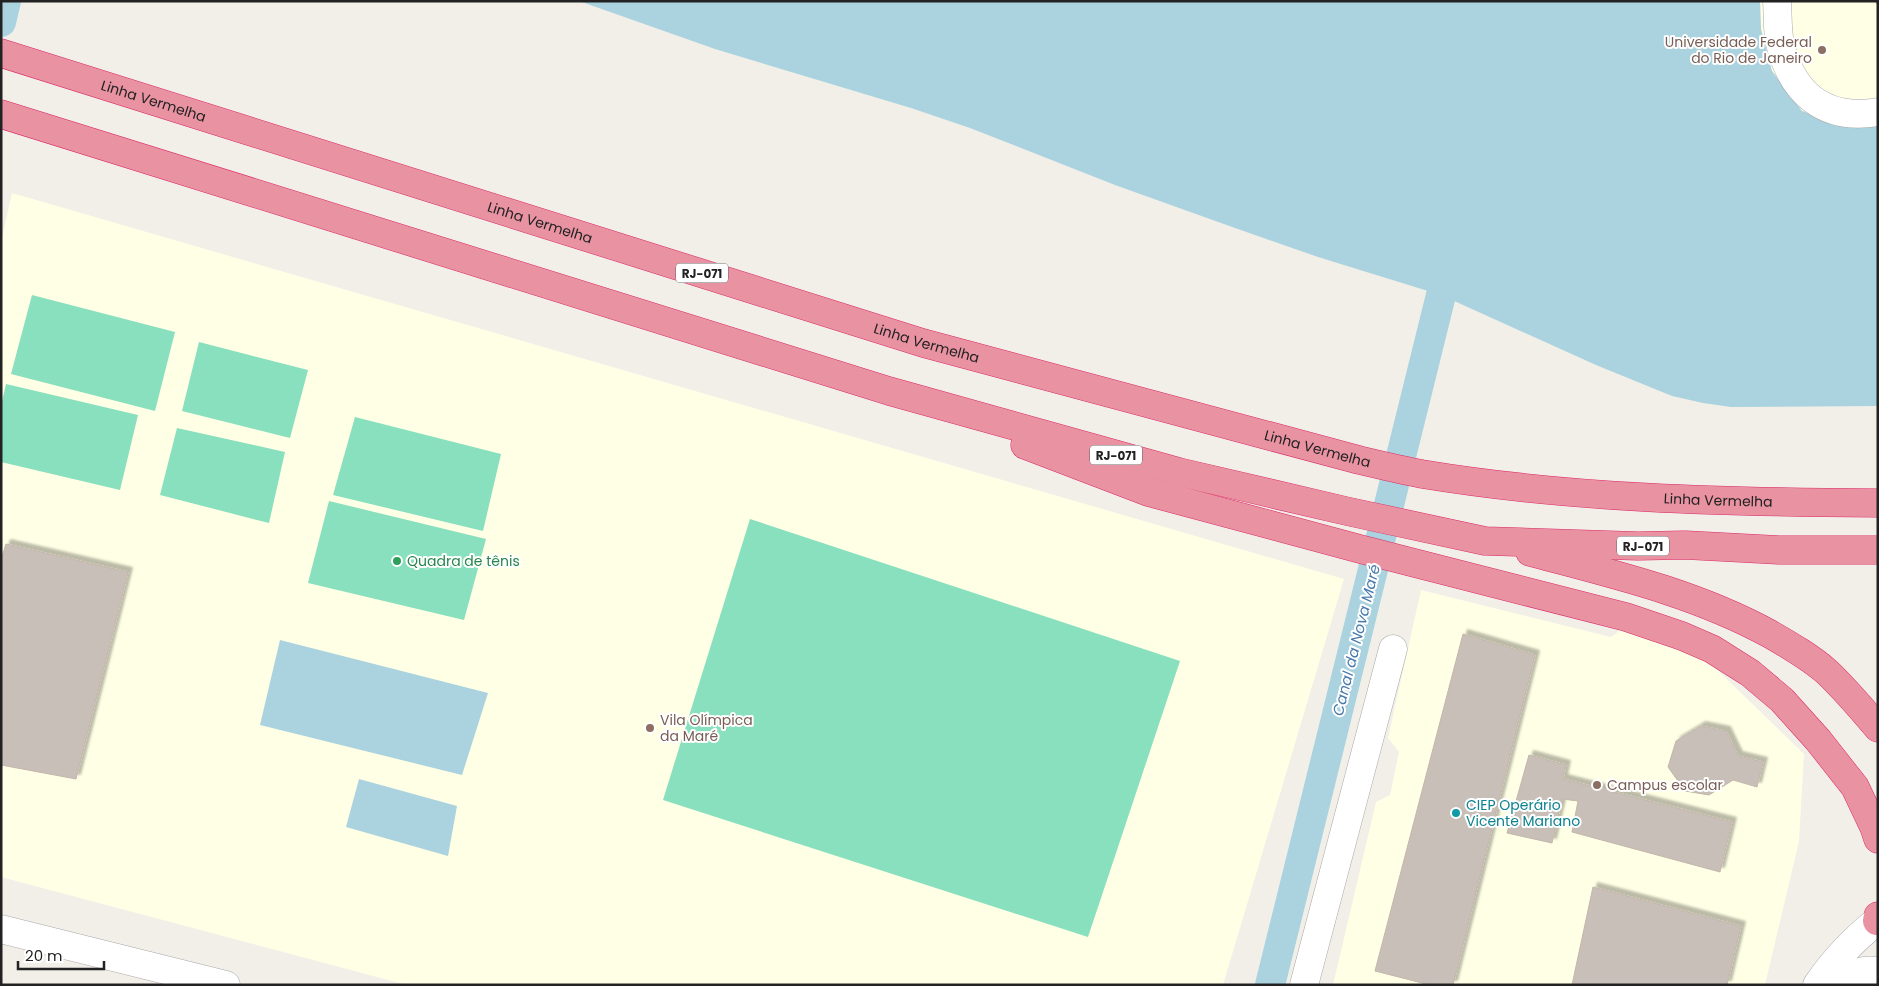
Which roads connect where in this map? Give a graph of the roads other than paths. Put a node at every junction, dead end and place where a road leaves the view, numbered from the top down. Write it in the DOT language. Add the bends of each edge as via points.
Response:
graph roads {
  1 [pos="1777,1"];
  2 [pos="1,53"];
  3 [pos="1878,112"];
  4 [pos="1,114"];
  5 [pos="889,391"];
  6 [pos="1878,503"];
  7 [pos="1486,540"];
  8 [pos="1878,550"];
  9 [pos="1394,649"];
  10 [pos="1878,728"];
  11 [pos="1878,839"];
  12 [pos="1877,919"];
  13 [pos="1,928"];
  14 [pos="1878,971"];
  15 [pos="226,985"];
  16 [pos="1304,985"];
  17 [pos="1817,985"];
  18 [pos="1831,985"];
  1 -- 3 [label="street" via="1780,42 1786,63 1800,88 1818,104 1843,113"];
  2 -- 6 [label="highway, Linha Vermelha / RJ-071" via="923,343 1359,460 1421,474 1562,492 1772,503"];
  4 -- 5 [label="highway, RJ-071"];
  5 -- 7 [label="highway, RJ-071" via="1180,472"];
  5 -- 11 [label="highway" via="1148,492 1626,617 1712,649 1750,673 1782,700 1818,740 1855,787"];
  7 -- 8 [label="highway, RJ-071" via="1638,546 1685,544 1779,550"];
  7 -- 10 [label="highway" via="1633,579 1731,614 1780,640 1826,672"];
  9 -- 16 [label="street"];
  12 -- 17 [label="street" via="1849,945"];
  13 -- 15 [label="street"];
  14 -- 18 [label="street" via="1859,972"];
}
